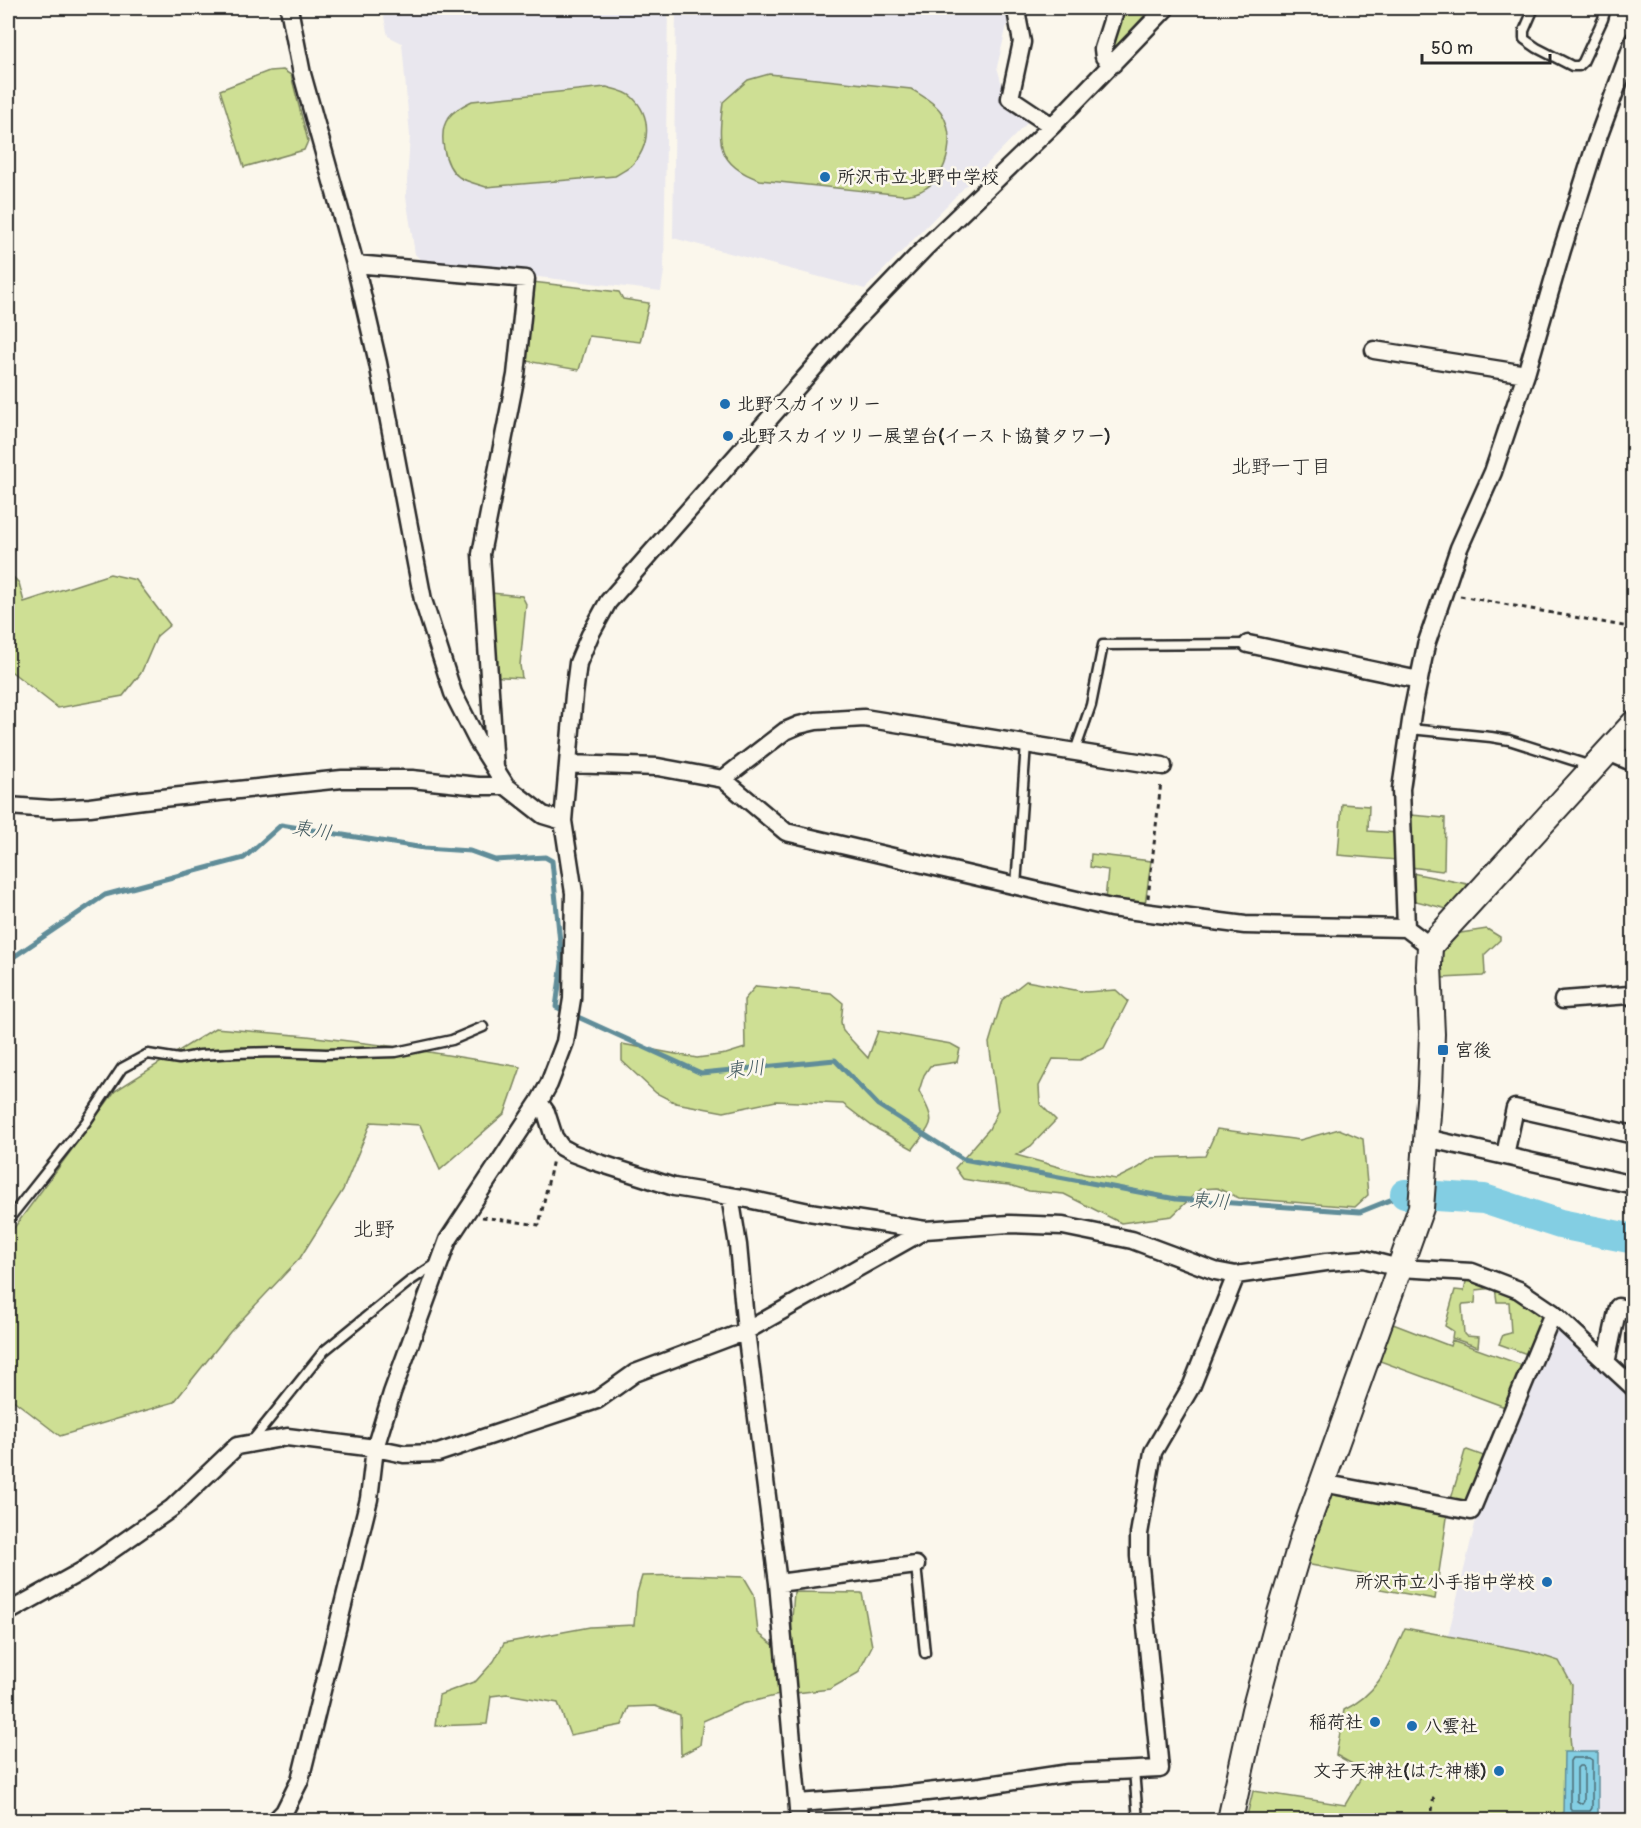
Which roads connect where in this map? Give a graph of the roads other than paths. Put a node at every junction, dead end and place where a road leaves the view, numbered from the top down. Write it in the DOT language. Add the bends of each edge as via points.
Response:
graph roads {
  1 [pos="289,8"];
  2 [pos="1019,8"];
  3 [pos="1116,8"];
  4 [pos="1166,8"];
  5 [pos="1534,8"];
  6 [pos="1605,8"];
  7 [pos="1634,40"];
  8 [pos="1113,64"];
  9 [pos="1052,126"];
  10 [pos="355,264"];
  11 [pos="1374,350"];
  12 [pos="1526,374"];
  13 [pos="1248,644"];
  14 [pos="1419,680"];
  15 [pos="1634,723"];
  16 [pos="1410,729"];
  17 [pos="1026,743"];
  18 [pos="1075,751"];
  19 [pos="1601,759"];
  20 [pos="1634,763"];
  21 [pos="568,764"];
  22 [pos="1162,766"];
  23 [pos="495,767"];
  24 [pos="723,779"];
  25 [pos="506,786"];
  26 [pos="8,806"];
  27 [pos="563,821"];
  28 [pos="1016,887"];
  29 [pos="1406,928"];
  30 [pos="1430,946"];
  31 [pos="1634,998"];
  32 [pos="1563,1000"];
  33 [pos="483,1028"];
  34 [pos="539,1102"];
  35 [pos="1634,1135"];
  36 [pos="1426,1138"];
  37 [pos="1505,1155"];
  38 [pos="1633,1181"];
  39 [pos="730,1196"];
  40 [pos="8,1220"];
  41 [pos="925,1230"];
  42 [pos="439,1262"];
  43 [pos="1399,1268"];
  44 [pos="1236,1275"];
  45 [pos="1634,1311"];
  46 [pos="1554,1313"];
  47 [pos="746,1331"];
  48 [pos="1606,1363"];
  49 [pos="1634,1389"];
  50 [pos="250,1444"];
  51 [pos="375,1448"];
  52 [pos="1322,1483"];
  53 [pos="916,1565"];
  54 [pos="778,1583"];
  55 [pos="8,1612"];
  56 [pos="925,1653"];
  57 [pos="1134,1770"];
  58 [pos="798,1803"];
  59 [pos="276,1821"];
  60 [pos="800,1821"];
  61 [pos="1138,1821"];
  62 [pos="1230,1821"];
  1 -- 10 [label="street" via="302,74"];
  2 -- 9 [label="street" via="1022,42 1010,98"];
  3 -- 8 [label="street" via="1103,49 1104,57"];
  4 -- 8 [label="street"];
  5 -- 6 [label="lane" via="1524,39 1572,66 1579,66"];
  7 -- 12 [label="street" via="1589,165"];
  8 -- 9 [label="street"];
  9 -- 21 [label="street" via="855,321 608,602 578,663"];
  10 -- 23 [label="street" via="423,600 453,693"];
  10 -- 23 [label="street" via="526,279 516,375 481,554"];
  11 -- 12 [label="street"];
  12 -- 14 [label="street" via="1493,472 1459,548 1426,645"];
  13 -- 14 [label="street"];
  13 -- 18 [label="lane" via="1103,645 1091,705"];
  14 -- 16 [label="street"];
  15 -- 19 [label="street"];
  16 -- 19 [label="lane" via="1500,739"];
  16 -- 29 [label="street" via="1401,789"];
  17 -- 18 [label="street"];
  17 -- 24 [label="street" via="864,718 816,721 785,731"];
  17 -- 28 [label="lane"];
  18 -- 22 [label="street"];
  19 -- 20 [label="street"];
  19 -- 30 [label="street"];
  21 -- 24 [label="street" via="658,767"];
  21 -- 27 [label="street"];
  23 -- 25 [label="street"];
  24 -- 28 [label="street" via="786,832"];
  25 -- 26 [label="street" via="342,779 90,807"];
  25 -- 27 [label="street" via="543,814"];
  27 -- 34 [label="street" via="574,893 571,1008 558,1064"];
  28 -- 29 [label="street" via="1111,908 1245,925"];
  29 -- 30 [label="street"];
  30 -- 36 [label="street" via="1432,1034"];
  31 -- 32 [label="street" via="1629,995"];
  33 -- 40 [label="lane" via="452,1040 396,1052 236,1053 179,1059 148,1054 122,1068 86,1122"];
  34 -- 39 [label="street" via="556,1141 572,1153 674,1187"];
  34 -- 42 [label="street" via="448,1240"];
  35 -- 37 [label="street" via="1515,1108"];
  36 -- 37 [label="street"];
  36 -- 43 [label="street" via="1421,1208"];
  37 -- 38 [label="street"];
  39 -- 41 [label="street"];
  39 -- 47 [label="street"];
  41 -- 44 [label="street" via="1009,1224 1063,1226 1132,1240"];
  41 -- 47 [label="street"];
  42 -- 50 [label="lane" via="324,1351"];
  42 -- 51 [label="street"];
  43 -- 44 [label="street" via="1364,1259"];
  43 -- 46 [label="street" via="1472,1272 1519,1290"];
  43 -- 52 [label="street"];
  44 -- 57 [label="street" via="1192,1385 1153,1452 1139,1556 1160,1768"];
  45 -- 48 [label="street" via="1618,1307"];
  46 -- 48 [label="street"];
  46 -- 52 [label="street" via="1471,1511"];
  47 -- 51 [label="street" via="635,1373 597,1400 438,1453 404,1454"];
  47 -- 54 [label="street"];
  48 -- 49 [label="street"];
  50 -- 51 [label="street" via="287,1437"];
  50 -- 55 [label="street" via="237,1446 172,1508 82,1571"];
  51 -- 59 [label="street" via="369,1499 300,1780"];
  52 -- 62 [label="street" via="1280,1613"];
  53 -- 54 [label="street"];
  53 -- 56 [label="lane"];
  54 -- 58 [label="street"];
  57 -- 58 [label="street" via="1070,1773 981,1786"];
  57 -- 61 [label="lane"];
  58 -- 60 [label="street"];
}
